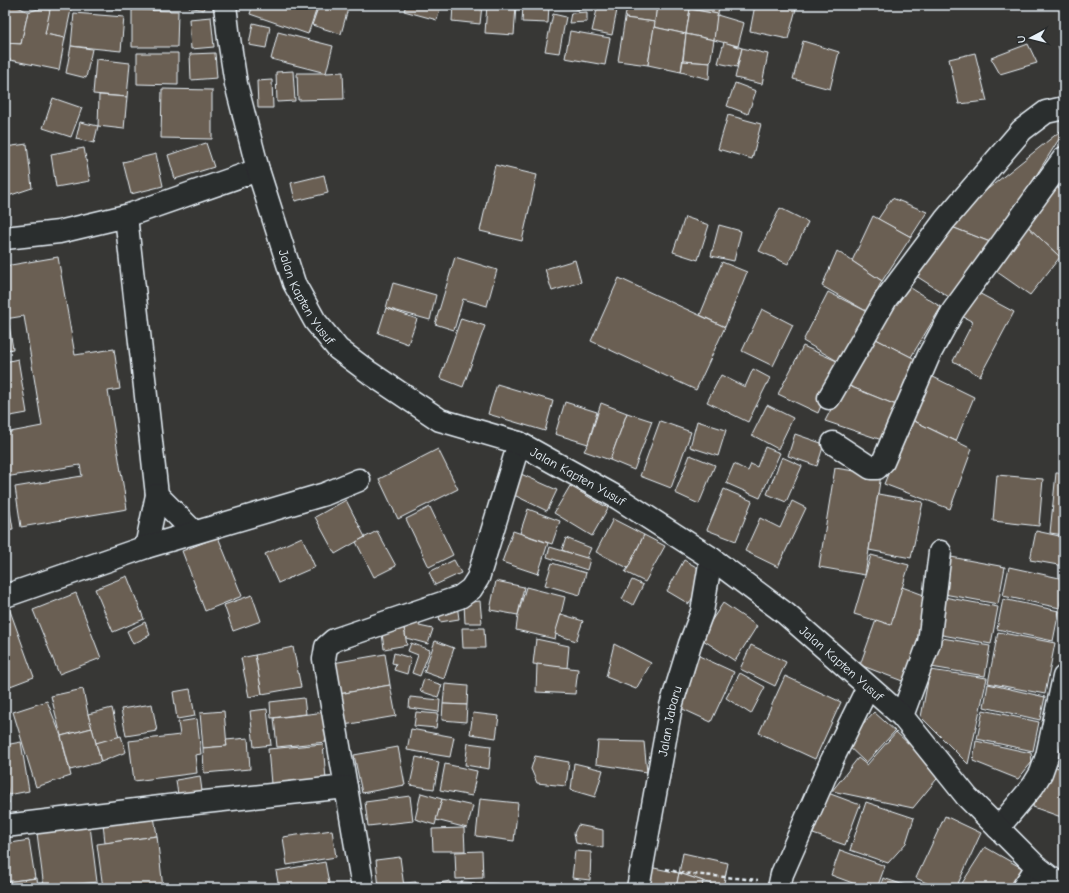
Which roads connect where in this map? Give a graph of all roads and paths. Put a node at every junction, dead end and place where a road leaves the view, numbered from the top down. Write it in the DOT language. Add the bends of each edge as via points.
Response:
graph roads {
  1 [pos="225,5"];
  2 [pos="1064,108"];
  3 [pos="1064,158"];
  4 [pos="258,170"];
  5 [pos="126,216"];
  6 [pos="5,238"];
  7 [pos="829,398"];
  8 [pos="519,443"];
  9 [pos="833,443"];
  10 [pos="359,480"];
  11 [pos="157,495"];
  12 [pos="194,532"];
  13 [pos="146,547"];
  14 [pos="940,552"];
  15 [pos="711,558"];
  16 [pos="5,596"];
  17 [pos="1064,677"];
  18 [pos="868,687"];
  19 [pos="902,716"];
  20 [pos="346,787"];
  21 [pos="5,826"];
  22 [pos="998,828"];
  23 [pos="642,862"];
  24 [pos="1037,867"];
  25 [pos="779,885"];
  26 [pos="364,888"];
  27 [pos="638,888"];
  28 [pos="1023,888"];
  29 [pos="1064,888"];
  1 -- 4 [label="street, Jalan Kapten Yusuf" via="236,84"];
  2 -- 7 [label="street" via="1046,112 1022,130 945,220 886,299"];
  3 -- 9 [label="street" via="953,311 929,355 883,462 877,468 870,468"];
  4 -- 5 [label="street"];
  4 -- 8 [label="street, Jalan Kapten Yusuf" via="294,283 315,321 338,349 440,420"];
  5 -- 6 [label="street" via="59,232"];
  5 -- 11 [label="street"];
  8 -- 15 [label="street, Jalan Kapten Yusuf" via="618,498"];
  8 -- 20 [label="street" via="478,578 471,589 460,597 334,640 326,647 324,659"];
  10 -- 12 [label="street" via="325,494"];
  11 -- 12 [label="street"];
  11 -- 13 [label="street"];
  12 -- 13 [label="street"];
  13 -- 16 [label="street"];
  14 -- 19 [label="street" via="929,643"];
  15 -- 18 [label="street, Jalan Kapten Yusuf" via="786,614"];
  15 -- 23 [label="street, Jalan Jabaru" via="702,612 671,706"];
  17 -- 22 [label="street" via="1041,773"];
  18 -- 19 [label="street, Jalan Kapten Yusuf"];
  18 -- 25 [label="street" via="832,760"];
  19 -- 22 [label="street, Jalan Kapten Yusuf" via="967,797"];
  20 -- 21 [label="street"];
  20 -- 26 [label="street"];
  22 -- 24 [label="street, Jalan Kapten Yusuf"];
  23 -- 25 [label="path" via="681,873"];
  23 -- 27 [label="street, Jalan Jabaru"];
  24 -- 28 [label="street"];
  24 -- 29 [label="street, Jalan Kapten Yusuf"];
}
